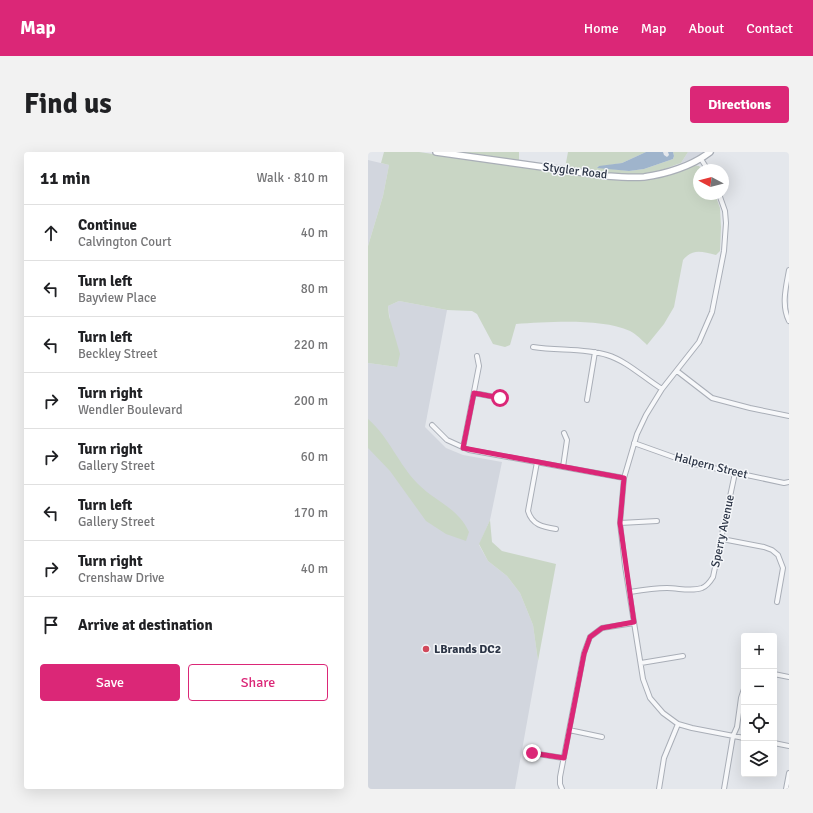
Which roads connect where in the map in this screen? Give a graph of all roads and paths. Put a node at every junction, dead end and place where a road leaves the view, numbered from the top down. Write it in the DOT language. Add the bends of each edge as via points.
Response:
graph roads {
  1 [pos="436,152"];
  2 [pos="710,152"];
  3 [pos="701,159"];
  4 [pos="704,164"];
  5 [pos="721,200"];
  6 [pos="789,270"];
  7 [pos="789,321"];
  8 [pos="533,347"];
  9 [pos="595,352"];
  10 [pos="477,356"];
  11 [pos="677,371"];
  12 [pos="662,390"];
  13 [pos="474,393"];
  14 [pos="500,398"];
  15 [pos="587,400"];
  16 [pos="789,416"];
  17 [pos="432,425"];
  18 [pos="564,433"];
  19 [pos="634,443"];
  20 [pos="463,448"];
  21 [pos="537,462"];
  22 [pos="563,467"];
  23 [pos="735,473"];
  24 [pos="624,478"];
  25 [pos="789,482"];
  26 [pos="657,521"];
  27 [pos="620,523"];
  28 [pos="556,530"];
  29 [pos="722,539"];
  30 [pos="630,592"];
  31 [pos="777,602"];
  32 [pos="634,622"];
  33 [pos="683,656"];
  34 [pos="641,663"];
  35 [pos="777,675"];
  36 [pos="789,677"];
  37 [pos="741,698"];
  38 [pos="678,724"];
  39 [pos="569,730"];
  40 [pos="733,736"];
  41 [pos="602,737"];
  42 [pos="741,737"];
  43 [pos="777,744"];
  44 [pos="789,746"];
  45 [pos="532,753"];
  46 [pos="564,758"];
  47 [pos="789,773"];
  48 [pos="562,789"];
  49 [pos="659,789"];
  50 [pos="724,789"];
  51 [pos="786,789"];
  1 -- 3 [label="main road, Stygler Road" via="629,177 666,172"];
  2 -- 3 [label="main road, Stygler Road"];
  3 -- 4 [label="street"];
  5 -- 11 [label="street" via="726,223 724,250 712,312 699,342"];
  6 -- 7 [label="street" via="785,313"];
  8 -- 9 [label="street"];
  9 -- 12 [label="street" via="619,360"];
  9 -- 15 [label="street"];
  10 -- 13 [label="street" via="479,366"];
  11 -- 12 [label="street"];
  11 -- 16 [label="street" via="712,398"];
  12 -- 19 [label="street" via="646,415"];
  13 -- 14 [label="street"];
  13 -- 20 [label="street"];
  17 -- 20 [label="street" via="447,440"];
  18 -- 22 [label="street" via="567,440"];
  19 -- 23 [label="street, Halpern Street" via="690,463"];
  19 -- 24 [label="street"];
  20 -- 21 [label="street"];
  21 -- 22 [label="street"];
  21 -- 28 [label="street" via="528,511 533,522"];
  22 -- 24 [label="street"];
  23 -- 25 [label="street, Halpern Street"];
  23 -- 29 [label="street, Sperry Avenue"];
  24 -- 27 [label="street"];
  26 -- 27 [label="street"];
  27 -- 30 [label="street"];
  29 -- 30 [label="street, Sperry Avenue" via="713,577 706,586 692,590 666,588"];
  29 -- 31 [label="street" via="764,547 778,555 783,568"];
  30 -- 32 [label="street"];
  32 -- 34 [label="street"];
  32 -- 39 [label="street" via="602,628 590,637 584,654"];
  33 -- 34 [label="street"];
  34 -- 38 [label="street" via="643,679 650,698 663,713"];
  35 -- 36 [label="street"];
  37 -- 40 [label="street"];
  38 -- 40 [label="street"];
  38 -- 49 [label="street" via="664,758"];
  39 -- 41 [label="street"];
  39 -- 46 [label="street"];
  40 -- 42 [label="street"];
  40 -- 50 [label="street"];
  43 -- 44 [label="street"];
  45 -- 46 [label="street"];
  46 -- 48 [label="street" via="560,777"];
  47 -- 51 [label="street"];
}
